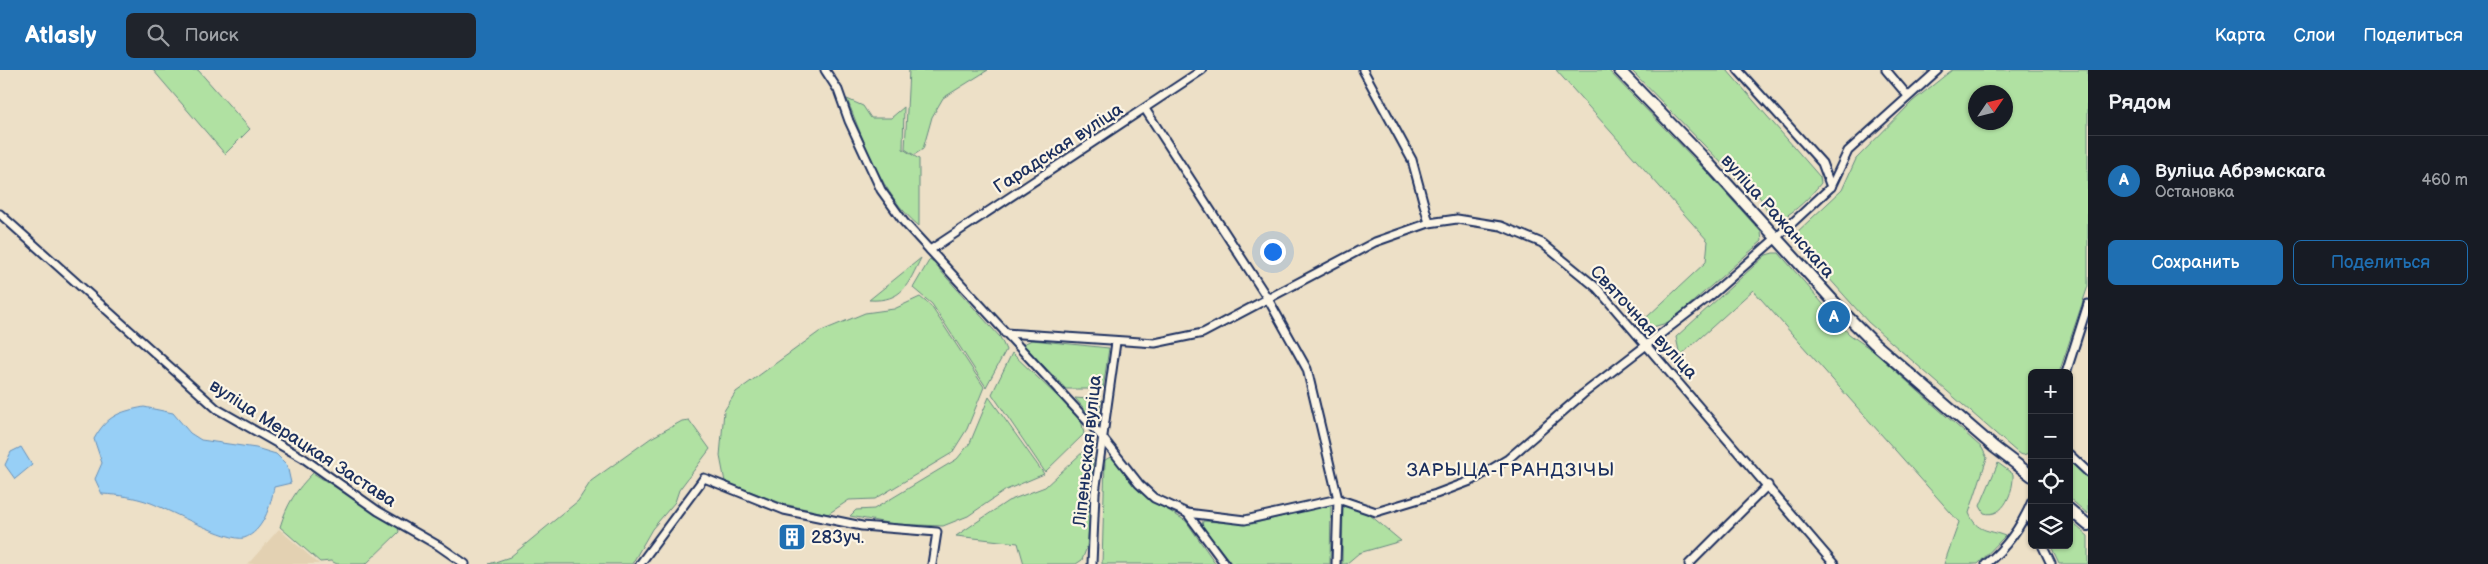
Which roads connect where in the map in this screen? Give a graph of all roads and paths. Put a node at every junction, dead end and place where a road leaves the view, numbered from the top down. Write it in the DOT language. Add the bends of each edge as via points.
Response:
graph roads {
  1 [pos="825,70"];
  2 [pos="1202,70"];
  3 [pos="1363,70"];
  4 [pos="1618,70"];
  5 [pos="1738,70"];
  6 [pos="1886,70"];
  7 [pos="1938,70"];
  8 [pos="1908,96"];
  9 [pos="1145,109"];
  10 [pos="1831,187"];
  11 [pos="0,214"];
  12 [pos="1429,223"];
  13 [pos="1776,238"];
  14 [pos="930,250"];
  15 [pos="1268,299"];
  16 [pos="2088,304"];
  17 [pos="1005,333"];
  18 [pos="1116,342"];
  19 [pos="1648,345"];
  20 [pos="2067,369"];
  21 [pos="1102,437"];
  22 [pos="2073,458"];
  23 [pos="2088,472"];
  24 [pos="2028,474"];
  25 [pos="1768,485"];
  26 [pos="1338,500"];
  27 [pos="2031,504"];
  28 [pos="1187,512"];
  29 [pos="2073,512"];
  30 [pos="2027,514"];
  31 [pos="2088,525"];
  32 [pos="2044,549"];
  33 [pos="465,564"];
  34 [pos="640,564"];
  35 [pos="932,564"];
  36 [pos="1092,564"];
  37 [pos="1225,564"];
  38 [pos="1336,564"];
  39 [pos="1689,564"];
  40 [pos="1834,564"];
  41 [pos="1986,564"];
  42 [pos="2051,564"];
  1 -- 14 [label="street" via="838,90 881,190"];
  2 -- 9 [label="street, Гарадская вуліца"];
  3 -- 12 [label="street" via="1412,160"];
  4 -- 13 [label="street, вуліца Ражанскага"];
  5 -- 10 [label="street" via="1822,164"];
  6 -- 8 [label="street"];
  7 -- 8 [label="street"];
  8 -- 10 [label="street" via="1848,151"];
  9 -- 14 [label="street, Гарадская вуліца"];
  9 -- 15 [label="street"];
  10 -- 13 [label="street"];
  11 -- 33 [label="street, вуліца Мерацкая Застава" via="217,409 303,458 378,511"];
  12 -- 15 [label="street, Святочная вуліца" via="1375,242"];
  12 -- 19 [label="street, Святочная вуліца" via="1457,219 1501,226 1542,242 1597,288"];
  13 -- 19 [label="street"];
  13 -- 24 [label="street, вуліца Ражанскага" via="1874,343"];
  14 -- 17 [label="street"];
  15 -- 18 [label="street, Святочная вуліца" via="1203,333 1155,343"];
  15 -- 26 [label="street" via="1307,369"];
  16 -- 20 [label="street"];
  17 -- 18 [label="street, Святочная вуліца"];
  17 -- 21 [label="street"];
  18 -- 21 [label="street, Ліпеньская вуліца"];
  19 -- 25 [label="street, Святочная вуліца"];
  19 -- 26 [label="street" via="1508,459 1473,480 1376,512"];
  21 -- 28 [label="street" via="1154,498"];
  21 -- 36 [label="street, Ліпеньская вуліца" via="1095,493"];
  22 -- 23 [label="street"];
  25 -- 39 [label="street"];
  25 -- 40 [label="street, Святочная вуліца"];
  26 -- 28 [label="street" via="1245,520"];
  26 -- 38 [label="street"];
  27 -- 30 [label="street"];
  28 -- 37 [label="street"];
  29 -- 31 [label="street"];
  30 -- 41 [label="street" via="2006,545"];
  32 -- 42 [label="street"];
  34 -- 35 [label="street" via="704,478 784,510 862,526 937,532"];
}
